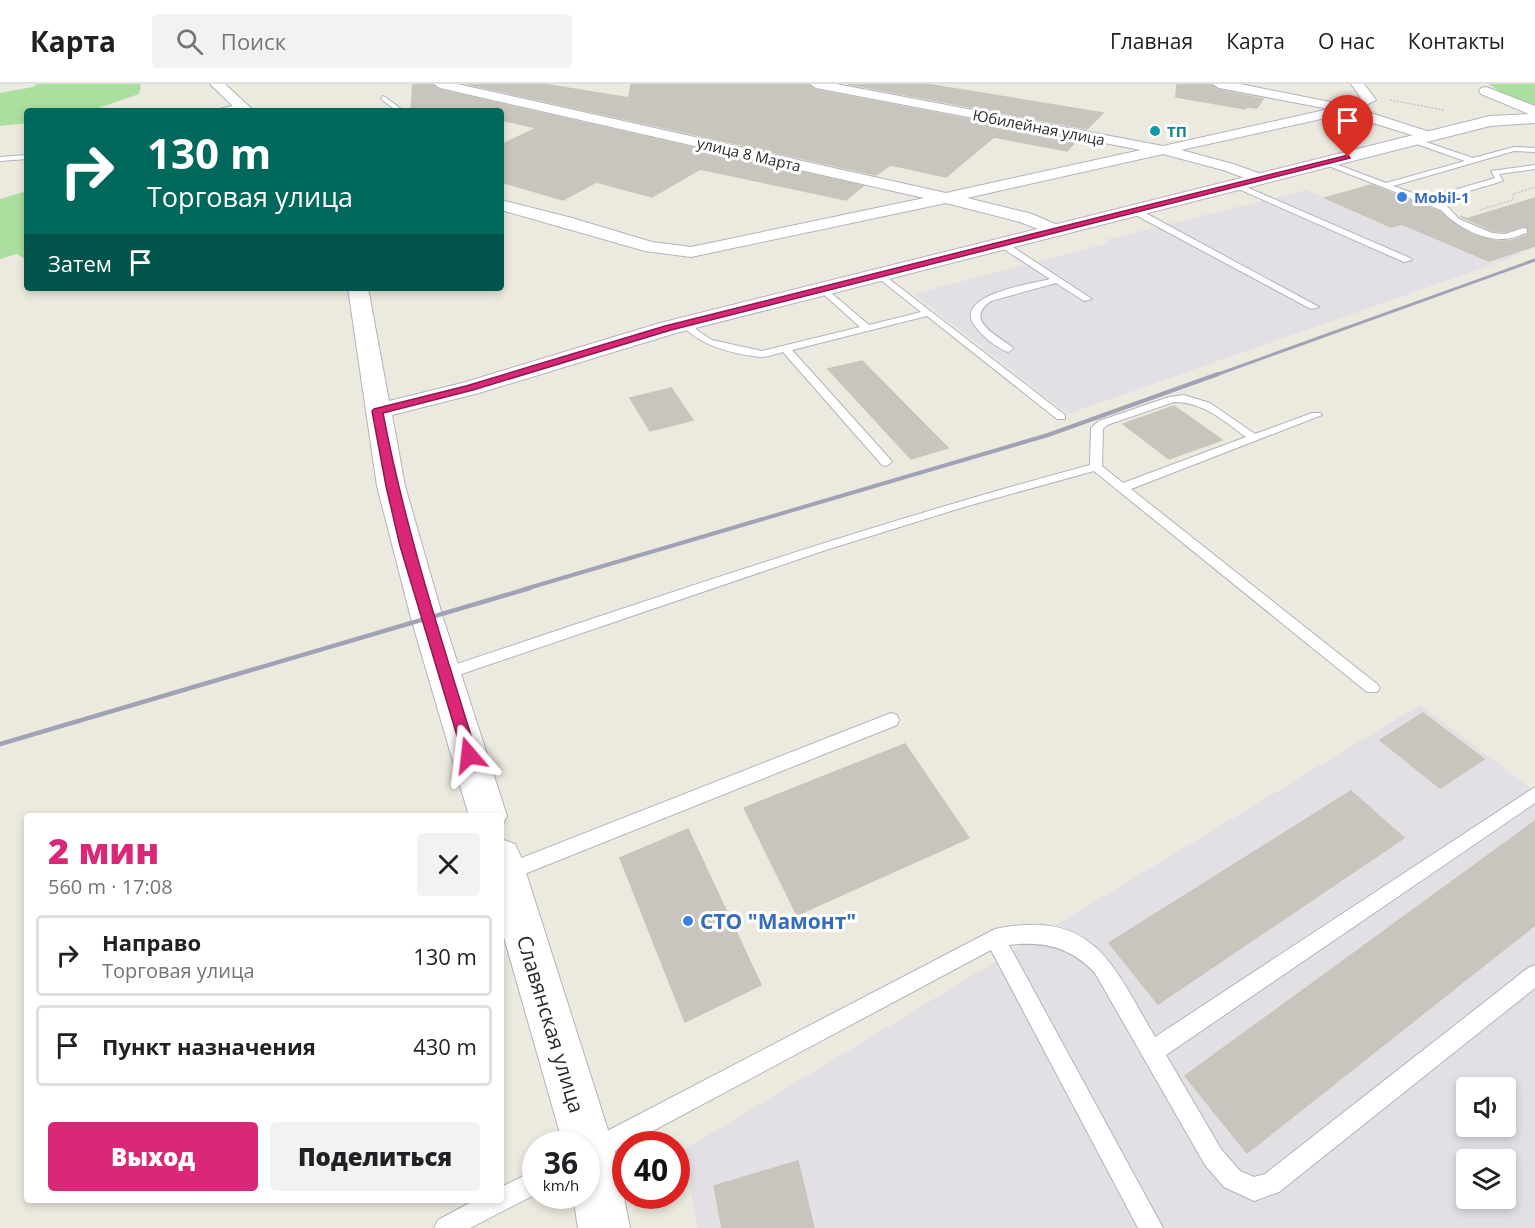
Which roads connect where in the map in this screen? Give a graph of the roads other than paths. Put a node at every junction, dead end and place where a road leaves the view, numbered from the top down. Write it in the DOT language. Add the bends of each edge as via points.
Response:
graph roads {
  1 [pos="440,84"];
  2 [pos="816,84"];
  3 [pos="1220,84"];
  4 [pos="1357,84"];
  5 [pos="223,85"];
  6 [pos="1482,88"];
  7 [pos="383,98"];
  8 [pos="244,108"];
  9 [pos="397,108"];
  10 [pos="1347,109"];
  11 [pos="1535,111"];
  12 [pos="1535,118"];
  13 [pos="1490,120"];
  14 [pos="1421,138"];
  15 [pos="1163,150"];
  16 [pos="1535,150"];
  17 [pos="24,157"];
  18 [pos="0,159"];
  19 [pos="1473,161"];
  20 [pos="1325,162"];
  21 [pos="1535,167"];
  22 [pos="1500,171"];
  23 [pos="1261,179"];
  24 [pos="1237,185"];
  25 [pos="1387,185"];
  26 [pos="946,198"];
  27 [pos="1427,201"];
  28 [pos="504,206"];
  29 [pos="1135,211"];
  30 [pos="1056,231"];
  31 [pos="1524,231"];
  32 [pos="1002,244"];
  33 [pos="1407,260"];
  34 [pos="880,275"];
  35 [pos="1057,280"];
  36 [pos="823,289"];
  37 [pos="358,291"];
  38 [pos="1087,299"];
  39 [pos="1314,307"];
  40 [pos="928,314"];
  41 [pos="685,323"];
  42 [pos="868,329"];
  43 [pos="1008,349"];
  44 [pos="787,350"];
  45 [pos="377,411"];
  46 [pos="1316,415"];
  47 [pos="1061,417"];
  48 [pos="1254,438"];
  49 [pos="886,462"];
  50 [pos="1096,467"];
  51 [pos="1121,488"];
  52 [pos="444,674"];
  53 [pos="1372,688"];
  54 [pos="891,720"];
  55 [pos="1535,794"];
  56 [pos="487,813"];
  57 [pos="504,865"];
  58 [pos="995,938"];
  59 [pos="1531,984"];
  60 [pos="1153,1051"];
  61 [pos="582,1131"];
  62 [pos="600,1147"];
  63 [pos="522,1188"];
  64 [pos="504,1197"];
  65 [pos="493,1203"];
  66 [pos="600,1209"];
  67 [pos="446,1228"];
  68 [pos="604,1228"];
  69 [pos="1151,1228"];
  1 -- 26 [label="street, улица 8 Марта"];
  2 -- 15 [label="street, Юбилейная улица"];
  3 -- 10 [label="street"];
  4 -- 10 [label="street" via="1369,100"];
  5 -- 8 [label="street"];
  6 -- 11 [label="street"];
  6 -- 13 [label="street" via="1501,110"];
  7 -- 9 [label="lane"];
  10 -- 14 [label="street"];
  10 -- 15 [label="street"];
  12 -- 13 [label="street"];
  13 -- 14 [label="street"];
  14 -- 19 [label="lane"];
  14 -- 20 [label="street"];
  15 -- 23 [label="street, Юбилейная улица"];
  15 -- 26 [label="street"];
  16 -- 19 [label="lane" via="1514,149"];
  17 -- 18 [label="lane"];
  19 -- 22 [label="lane"];
  19 -- 25 [label="lane"];
  20 -- 23 [label="street"];
  20 -- 25 [label="lane"];
  21 -- 22 [label="lane"];
  22 -- 27 [label="lane" via="1494,173 1500,179"];
  23 -- 24 [label="street"];
  24 -- 29 [label="street"];
  24 -- 33 [label="lane"];
  25 -- 27 [label="lane"];
  26 -- 28 [label="street" via="691,252 672,252"];
  26 -- 30 [label="street, улица 8 Марта" via="1026,218"];
  27 -- 31 [label="lane" via="1444,208 1456,221 1490,235 1504,237"];
  29 -- 30 [label="street"];
  29 -- 39 [label="lane"];
  30 -- 32 [label="street"];
  32 -- 34 [label="street"];
  32 -- 35 [label="lane"];
  34 -- 36 [label="street"];
  34 -- 40 [label="lane"];
  35 -- 38 [label="lane"];
  35 -- 43 [label="lane" via="978,304 974,320"];
  36 -- 41 [label="street"];
  36 -- 42 [label="lane"];
  37 -- 45 [label="street"];
  40 -- 42 [label="lane"];
  40 -- 47 [label="lane"];
  41 -- 44 [label="lane" via="709,342 751,353"];
  41 -- 45 [label="street" via="470,388"];
  42 -- 44 [label="lane"];
  44 -- 49 [label="lane"];
  45 -- 52 [label="street" via="394,496"];
  46 -- 48 [label="lane"];
  48 -- 50 [label="lane" via="1200,401 1173,399 1097,428"];
  48 -- 51 [label="lane"];
  50 -- 51 [label="lane"];
  50 -- 52 [label="lane" via="835,543"];
  51 -- 53 [label="lane"];
  52 -- 56 [label="street"];
  54 -- 57 [label="lane"];
  55 -- 60 [label="lane"];
  57 -- 61 [label="street, Славянская улица"];
  58 -- 60 [label="lane" via="1050,936 1065,938 1087,950 1102,966"];
  58 -- 62 [label="lane"];
  58 -- 69 [label="lane"];
  59 -- 60 [label="lane" via="1271,1184 1254,1189 1232,1179 1213,1157"];
  63 -- 64 [label="lane"];
  65 -- 67 [label="lane"];
  66 -- 68 [label="street, Славянская улица"];
}
